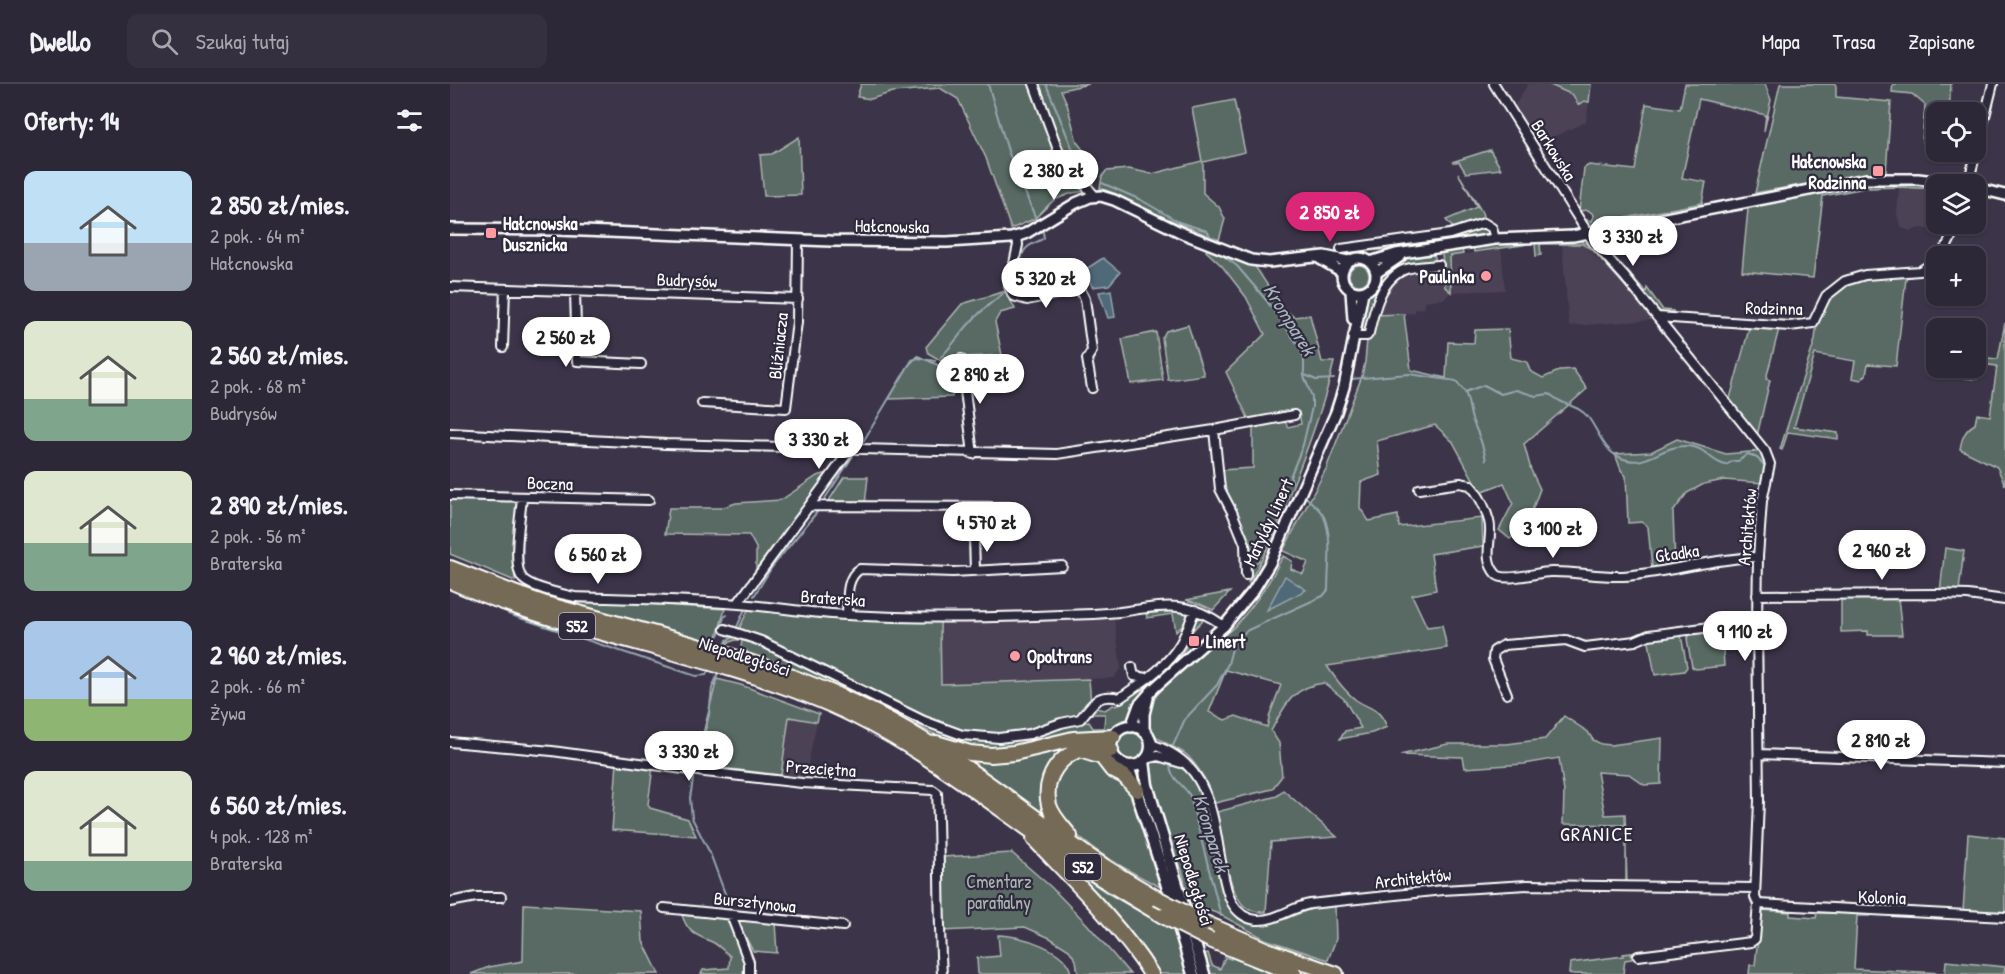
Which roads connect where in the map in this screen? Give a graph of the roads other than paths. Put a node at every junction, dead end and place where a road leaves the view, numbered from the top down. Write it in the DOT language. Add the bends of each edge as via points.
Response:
graph roads {
  1 [pos="1034,84"];
  2 [pos="1494,84"];
  3 [pos="1993,84"];
  4 [pos="1970,174"];
  5 [pos="1926,180"];
  6 [pos="1986,190"];
  7 [pos="2005,195"];
  8 [pos="1095,196"];
  9 [pos="450,230"];
  10 [pos="1587,233"];
  11 [pos="1017,236"];
  12 [pos="1495,239"];
  13 [pos="798,240"];
  14 [pos="1341,249"];
  15 [pos="1405,253"];
  16 [pos="1309,257"];
  17 [pos="1348,261"];
  18 [pos="1370,262"];
  19 [pos="1439,265"];
  20 [pos="1926,267"];
  21 [pos="1342,272"];
  22 [pos="1376,273"];
  23 [pos="450,287"];
  24 [pos="505,289"];
  25 [pos="1352,291"];
  26 [pos="575,292"];
  27 [pos="1363,292"];
  28 [pos="798,299"];
  29 [pos="1657,317"];
  30 [pos="1354,332"];
  31 [pos="503,347"];
  32 [pos="961,359"];
  33 [pos="641,364"];
  34 [pos="1092,388"];
  35 [pos="702,403"];
  36 [pos="1294,415"];
  37 [pos="1214,430"];
  38 [pos="450,433"];
  39 [pos="850,450"];
  40 [pos="973,454"];
  41 [pos="1419,489"];
  42 [pos="450,495"];
  43 [pos="522,497"];
  44 [pos="649,500"];
  45 [pos="810,506"];
  46 [pos="1014,507"];
  47 [pos="974,537"];
  48 [pos="1758,557"];
  49 [pos="1062,566"];
  50 [pos="450,568"];
  51 [pos="975,571"];
  52 [pos="1246,575"];
  53 [pos="450,581"];
  54 [pos="1758,595"];
  55 [pos="2005,600"];
  56 [pos="738,603"];
  57 [pos="1194,610"];
  58 [pos="847,615"];
  59 [pos="1757,621"];
  60 [pos="1224,626"];
  61 [pos="725,629"];
  62 [pos="1186,629"];
  63 [pos="1176,637"];
  64 [pos="709,656"];
  65 [pos="726,661"];
  66 [pos="1132,667"];
  67 [pos="1147,678"];
  68 [pos="1150,693"];
  69 [pos="1507,694"];
  70 [pos="1131,727"];
  71 [pos="1144,732"];
  72 [pos="923,739"];
  73 [pos="450,742"];
  74 [pos="1112,743"];
  75 [pos="1151,744"];
  76 [pos="1078,750"];
  77 [pos="1759,754"];
  78 [pos="1145,760"];
  79 [pos="2005,763"];
  80 [pos="1186,764"];
  81 [pos="1128,766"];
  82 [pos="1137,790"];
  83 [pos="1007,812"];
  84 [pos="1082,851"];
  85 [pos="1755,888"];
  86 [pos="501,897"];
  87 [pos="450,902"];
  88 [pos="1758,904"];
  89 [pos="664,908"];
  90 [pos="731,915"];
  91 [pos="2005,917"];
  92 [pos="843,926"];
  93 [pos="1638,956"];
  94 [pos="749,974"];
  95 [pos="942,974"];
  96 [pos="1151,974"];
  97 [pos="1193,974"];
  98 [pos="1204,974"];
  99 [pos="1294,974"];
  100 [pos="1336,974"];
  1 -- 8 [label="street" via="1061,158"];
  2 -- 10 [label="street, Barkowska"];
  3 -- 4 [label="street"];
  5 -- 10 [label="street" via="1866,179"];
  6 -- 7 [label="street"];
  8 -- 11 [label="street, Hałcnowska"];
  8 -- 16 [label="street" via="1114,200 1251,260"];
  9 -- 13 [label="street, Hałcnowska"];
  10 -- 12 [label="street"];
  10 -- 29 [label="street, Architektów"];
  11 -- 13 [label="street, Hałcnowska" via="927,243"];
  11 -- 34 [label="street" via="1009,286 1013,296 1027,300 1080,289 1085,299"];
  12 -- 14 [label="street" via="1492,228 1484,223 1450,234"];
  12 -- 15 [label="street"];
  13 -- 28 [label="street, Bliźniacza"];
  15 -- 18 [label="street"];
  15 -- 22 [label="street"];
  16 -- 17 [label="street"];
  16 -- 21 [label="street" via="1324,259"];
  17 -- 18 [label="street" via="1362,258"];
  17 -- 21 [label="street"];
  18 -- 22 [label="street"];
  19 -- 30 [label="street" via="1407,269 1394,277 1378,300 1367,336"];
  20 -- 29 [label="street, Rodzinna" via="1910,273 1865,275 1845,281 1826,296 1814,321 1807,325"];
  21 -- 25 [label="street" via="1343,283"];
  22 -- 27 [label="street" via="1371,287"];
  23 -- 24 [label="street, Budrysów"];
  24 -- 26 [label="street, Budrysów"];
  24 -- 31 [label="street"];
  25 -- 27 [label="street"];
  25 -- 30 [label="street, Matyldy Linert"];
  26 -- 28 [label="street, Budrysów"];
  26 -- 33 [label="street" via="577,361"];
  27 -- 30 [label="street, Matyldy Linert"];
  28 -- 35 [label="street, Bliźniacza" via="786,408"];
  29 -- 48 [label="street, Architektów" via="1768,457"];
  30 -- 60 [label="street, Matyldy Linert" via="1336,412 1270,563"];
  32 -- 40 [label="street"];
  36 -- 37 [label="street"];
  37 -- 40 [label="street" via="1057,454"];
  37 -- 52 [label="street" via="1220,489 1245,544"];
  38 -- 39 [label="street"];
  39 -- 40 [label="street"];
  39 -- 45 [label="street"];
  41 -- 48 [label="street, Gładka" via="1470,485 1489,522 1488,551 1500,577 1559,572 1621,576"];
  42 -- 43 [label="street, Boczna"];
  43 -- 44 [label="street, Boczna"];
  43 -- 56 [label="street, Braterska" via="517,561 527,583 575,597"];
  45 -- 46 [label="street"];
  45 -- 56 [label="street"];
  47 -- 51 [label="street"];
  48 -- 54 [label="street, Architektów"];
  49 -- 51 [label="street"];
  50 -- 64 [label="highway, Niepodległości / S52" via="546,604"];
  51 -- 58 [label="street" via="860,569 850,580"];
  53 -- 64 [label="highway, Niepodległości / S52" via="535,614"];
  54 -- 55 [label="street" via="1968,594"];
  54 -- 59 [label="street, Architektów"];
  56 -- 58 [label="street, Braterska"];
  57 -- 58 [label="street, Braterska" via="1162,606 1100,614 987,618"];
  57 -- 60 [label="street, Braterska"];
  57 -- 62 [label="street"];
  59 -- 69 [label="street" via="1585,647 1566,640 1504,645 1494,651 1493,659"];
  59 -- 77 [label="street, Architektów"];
  60 -- 68 [label="street, Matyldy Linert"];
  61 -- 67 [label="street" via="761,641 924,721 962,735 1010,737 1080,719 1100,697 1120,698"];
  62 -- 63 [label="street"];
  62 -- 67 [label="street" via="1174,652"];
  64 -- 65 [label="highway, Niepodległości / S52"];
  65 -- 72 [label="highway, Niepodległości / S52" via="779,672 824,689"];
  65 -- 83 [label="highway, Niepodległości / S52" via="888,733"];
  66 -- 67 [label="street" via="1134,676"];
  68 -- 70 [label="street, Matyldy Linert" via="1139,705"];
  68 -- 71 [label="street"];
  70 -- 71 [label="main road"];
  70 -- 74 [label="main road" via="1123,728"];
  71 -- 75 [label="main road"];
  72 -- 74 [label="highway" via="991,755 1073,739"];
  72 -- 84 [label="highway, S52"];
  73 -- 95 [label="street, Przeciętna" via="802,783 933,790 937,793 940,852"];
  74 -- 76 [label="highway"];
  74 -- 81 [label="main road" via="1115,759"];
  75 -- 78 [label="main road"];
  75 -- 80 [label="street, Architektów" via="1176,754"];
  76 -- 82 [label="highway" via="1102,757"];
  76 -- 84 [label="highway" via="1067,755 1053,772 1047,795 1057,820"];
  77 -- 79 [label="street"];
  77 -- 85 [label="street, Architektów"];
  78 -- 80 [label="street" via="1158,756"];
  78 -- 81 [label="main road"];
  78 -- 98 [label="main road, Niepodległości" via="1147,785"];
  80 -- 85 [label="street, Architektów" via="1197,777 1211,810 1231,902 1247,918 1268,919 1310,904 1453,889 1527,885"];
  81 -- 82 [label="main road, Niepodległości"];
  82 -- 97 [label="main road, Niepodległości"];
  83 -- 96 [label="highway" via="1095,902"];
  83 -- 99 [label="highway, S52, bridge" via="1081,865 1163,916"];
  84 -- 100 [label="highway, S52, bridge" via="1204,923"];
  85 -- 88 [label="street, Architektów"];
  86 -- 87 [label="street"];
  88 -- 91 [label="street, Kolonia"];
  88 -- 93 [label="street, Architektów" via="1756,936 1751,942"];
  89 -- 90 [label="street, Bursztynowa"];
  90 -- 92 [label="street, Bursztynowa"];
  90 -- 94 [label="street" via="749,962"];
}
